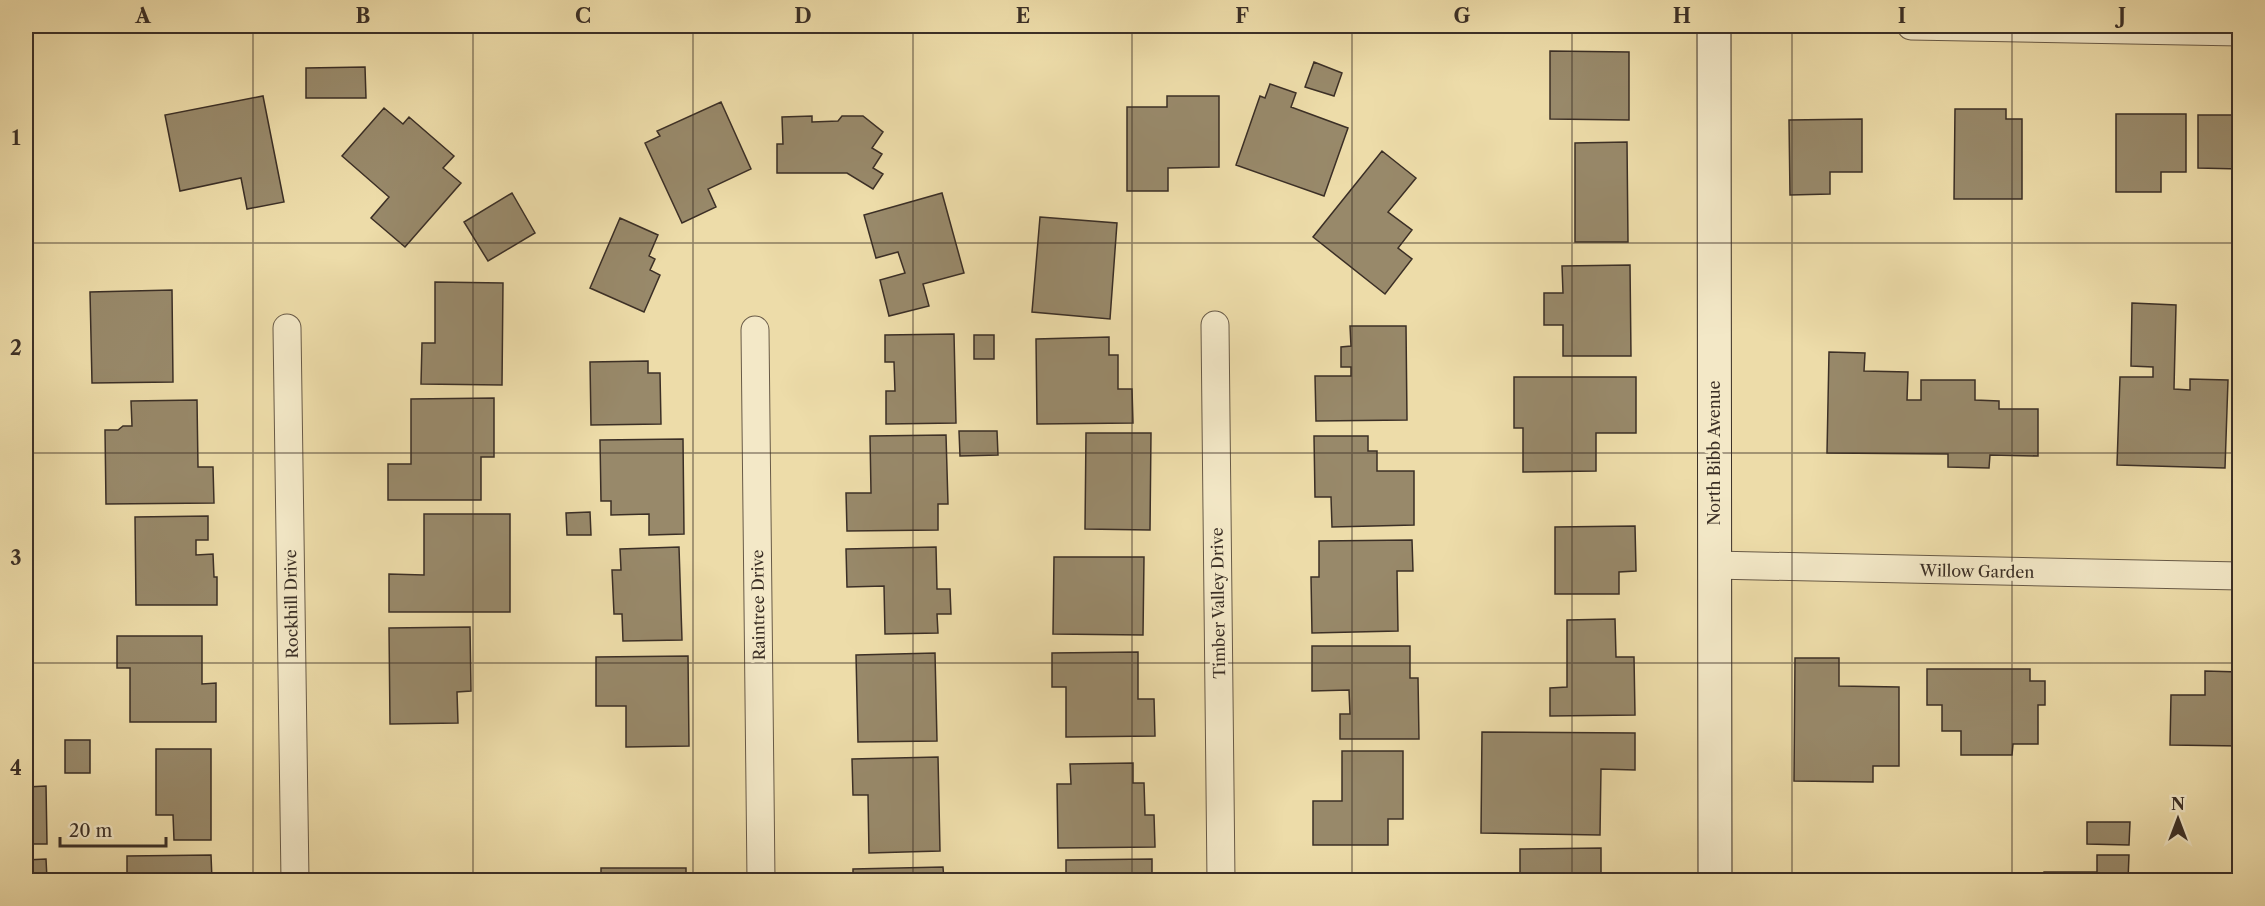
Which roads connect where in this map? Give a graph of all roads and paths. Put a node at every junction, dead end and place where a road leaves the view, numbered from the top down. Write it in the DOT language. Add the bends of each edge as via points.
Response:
graph roads {
  1 [pos="1714,26"];
  2 [pos="1911,26"];
  3 [pos="2240,32"];
  4 [pos="1215,325"];
  5 [pos="286,328"];
  6 [pos="755,330"];
  7 [pos="1714,566"];
  8 [pos="2240,576"];
  9 [pos="295,880"];
  10 [pos="761,880"];
  11 [pos="1221,880"];
  12 [pos="1715,880"];
  1 -- 7 [label="main road, North Bibb Avenue"];
  2 -- 3 [label="street"];
  4 -- 11 [label="street, Timber Valley Drive"];
  5 -- 9 [label="street, Rockhill Drive"];
  6 -- 10 [label="street, Raintree Drive"];
  7 -- 8 [label="street, Willow Garden"];
  7 -- 12 [label="main road, North Bibb Avenue"];
}
